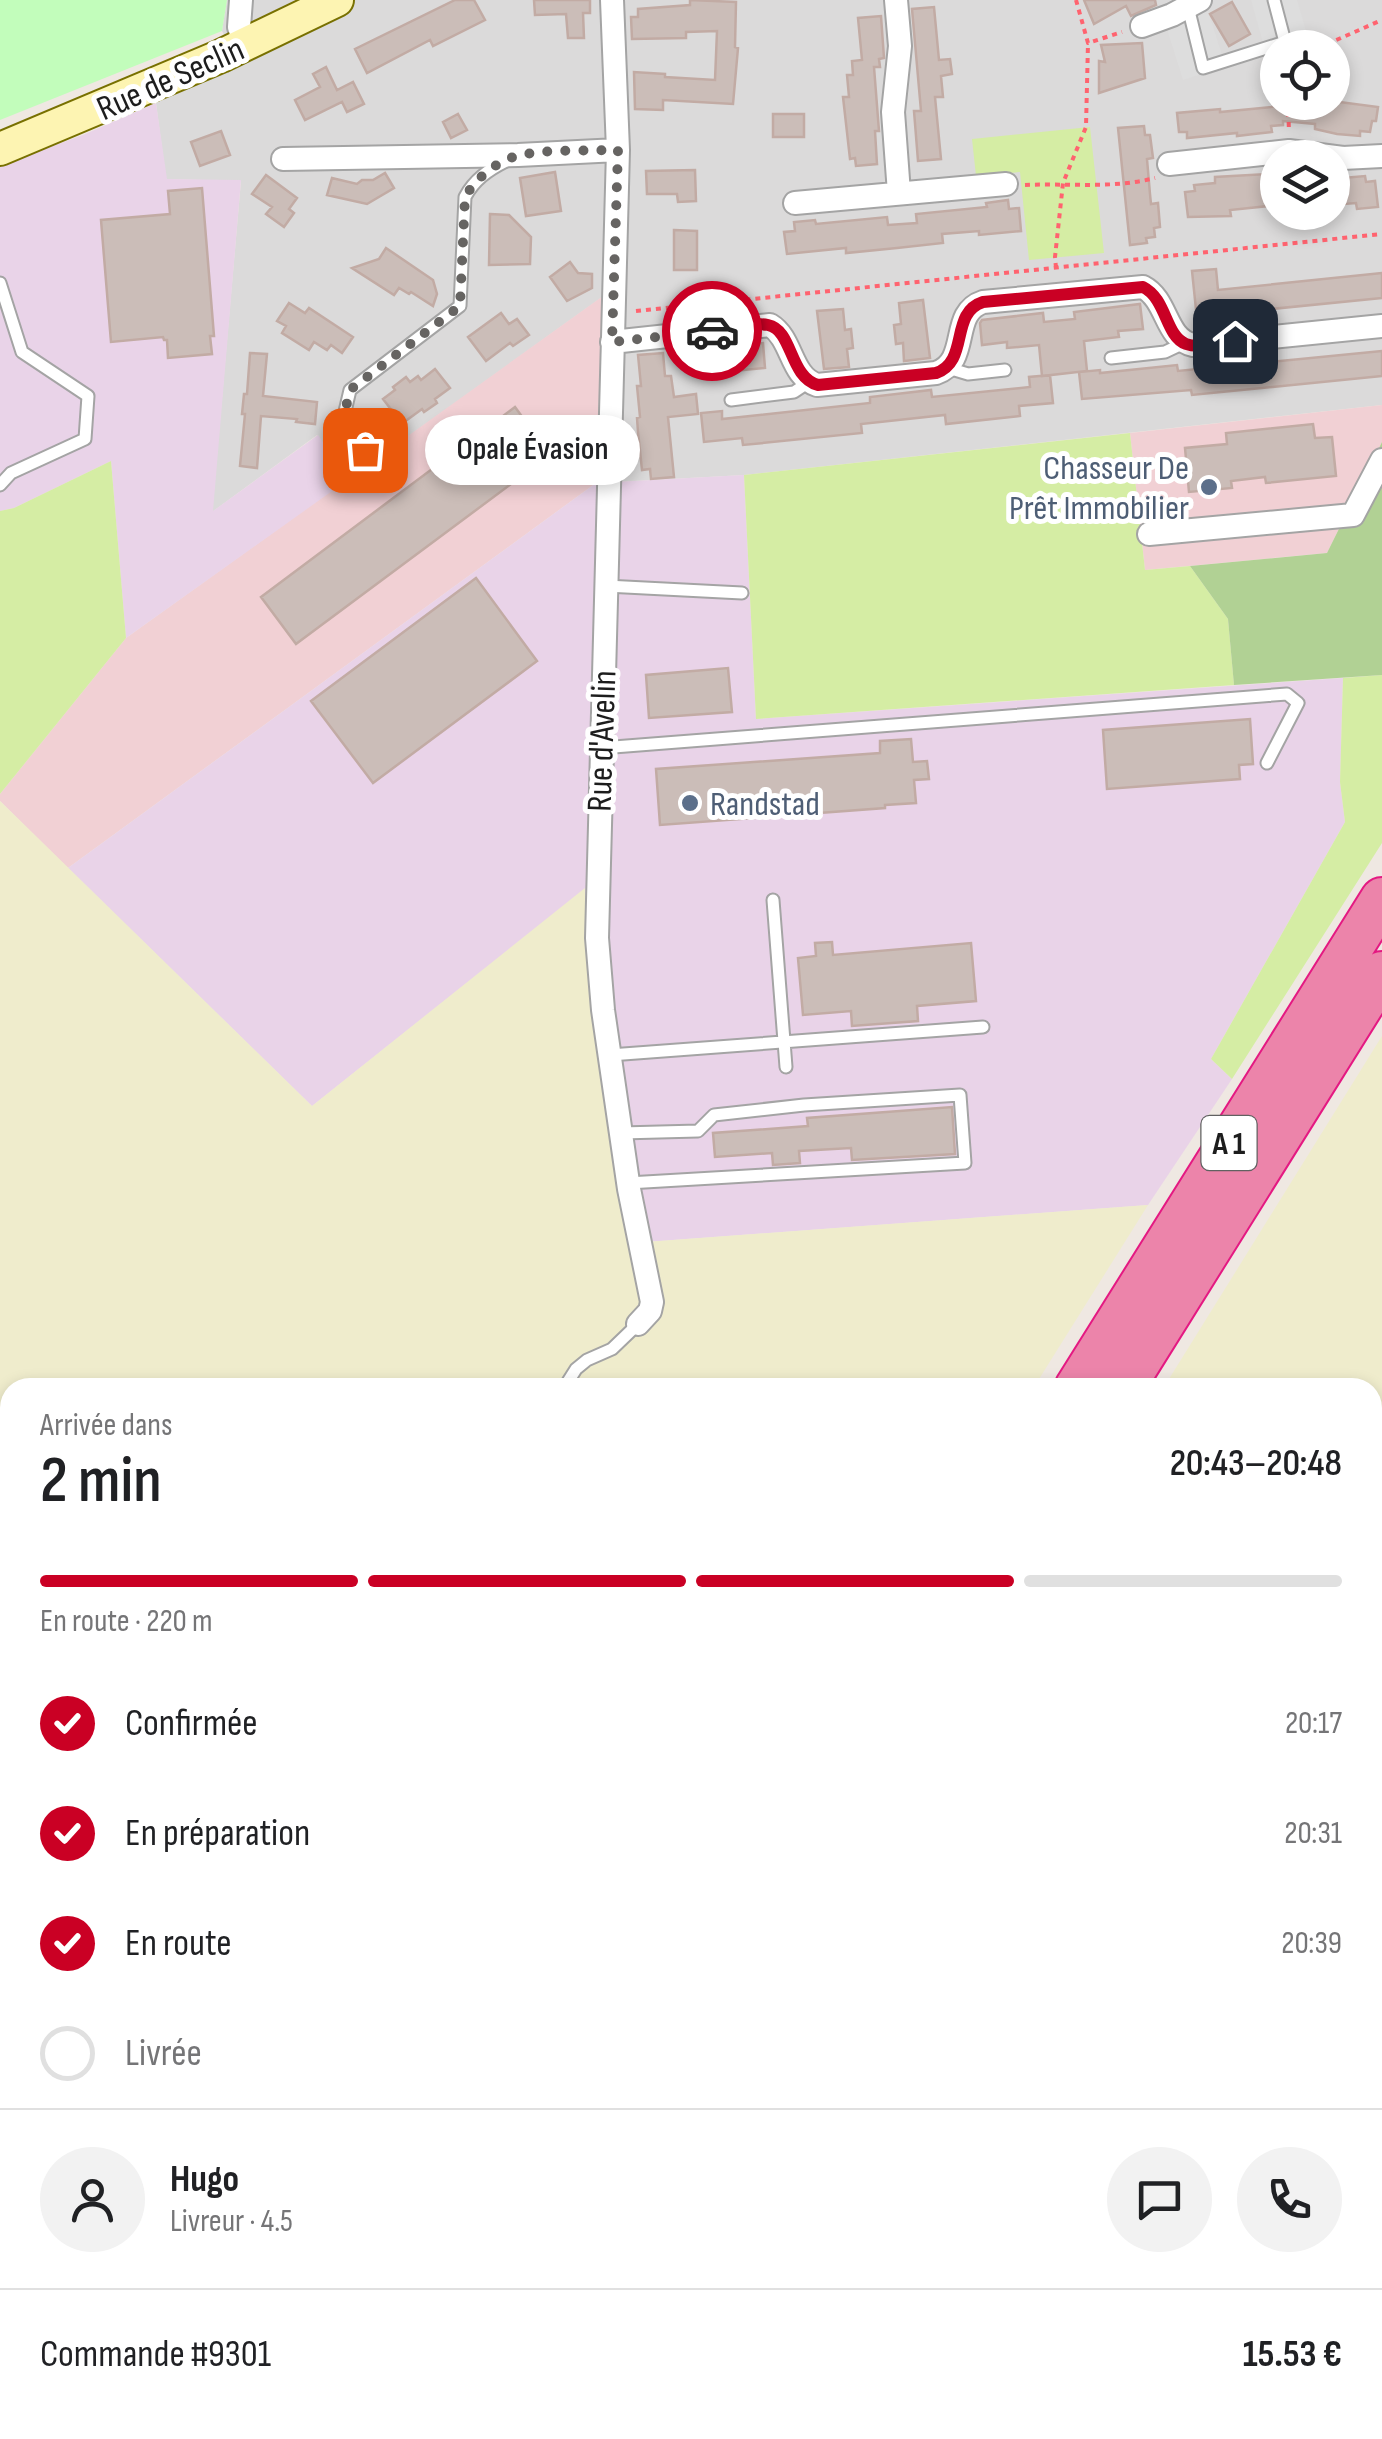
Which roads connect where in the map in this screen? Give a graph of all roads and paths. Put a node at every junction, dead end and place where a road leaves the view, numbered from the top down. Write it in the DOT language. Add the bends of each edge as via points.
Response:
graph roads {
  1 [pos="241,0"];
  2 [pos="337,0"];
  3 [pos="612,0"];
  4 [pos="896,0"];
  5 [pos="1076,0"];
  6 [pos="1274,0"];
  7 [pos="1194,4"];
  8 [pos="1382,20"];
  9 [pos="1142,26"];
  10 [pos="1350,34"];
  11 [pos="1088,43"];
  12 [pos="245,46"];
  13 [pos="0,149"];
  14 [pos="618,150"];
  15 [pos="518,155"];
  16 [pos="1260,155"];
  17 [pos="1382,156"];
  18 [pos="1350,158"];
  19 [pos="283,160"];
  20 [pos="1169,164"];
  21 [pos="1063,183"];
  22 [pos="1006,184"];
  23 [pos="899,193"];
  24 [pos="795,203"];
  25 [pos="1382,234"];
  26 [pos="1056,268"];
  27 [pos="0,283"];
  28 [pos="613,314"];
  29 [pos="1382,326"];
  30 [pos="612,342"];
  31 [pos="1184,343"];
  32 [pos="1111,358"];
  33 [pos="948,368"];
  34 [pos="1004,370"];
  35 [pos="809,382"];
  36 [pos="730,400"];
  37 [pos="365,450"];
  38 [pos="1382,460"];
  39 [pos="0,485"];
  40 [pos="1149,534"];
  41 [pos="606,586"];
  42 [pos="742,592"];
  43 [pos="601,748"];
  44 [pos="1267,764"];
  45 [pos="1382,899"];
  46 [pos="773,900"];
  47 [pos="1382,973"];
  48 [pos="983,1026"];
  49 [pos="785,1042"];
  50 [pos="610,1056"];
  51 [pos="786,1067"];
  52 [pos="621,1134"];
  53 [pos="628,1184"];
  54 [pos="638,1324"];
  55 [pos="570,1378"];
  56 [pos="1082,1378"];
  57 [pos="1129,1378"];
  1 -- 12 [label="street"];
  2 -- 12 [label="main road, Rue de Seclin"];
  3 -- 14 [label="street, Rue d'Avelin"];
  4 -- 23 [label="street"];
  5 -- 11 [label="path"];
  6 -- 7 [label="lane" via="1286,42 1203,68"];
  7 -- 9 [label="street"];
  8 -- 10 [label="path"];
  9 -- 11 [label="path"];
  11 -- 21 [label="path" via="1086,127"];
  12 -- 13 [label="main road, Rue de Seclin"];
  14 -- 15 [label="street"];
  14 -- 28 [label="street, Rue d'Avelin"];
  15 -- 19 [label="street"];
  15 -- 37 [label="lane" via="491,169 465,197 460,306 350,390 343,420"];
  16 -- 20 [label="street"];
  17 -- 18 [label="street"];
  20 -- 21 [label="path" via="1152,180"];
  21 -- 22 [label="path"];
  21 -- 26 [label="path"];
  22 -- 23 [label="street"];
  23 -- 24 [label="street"];
  25 -- 26 [label="path"];
  26 -- 28 [label="path"];
  27 -- 39 [label="lane" via="22,352 88,396 85,440"];
  28 -- 30 [label="street, Rue d'Avelin"];
  29 -- 31 [label="street"];
  30 -- 35 [label="street" via="770,325"];
  30 -- 41 [label="street, Rue d'Avelin"];
  31 -- 32 [label="lane"];
  31 -- 33 [label="street" via="1156,296 1143,287 1002,300 970,309"];
  33 -- 34 [label="lane" via="968,374"];
  33 -- 35 [label="street"];
  35 -- 36 [label="lane" via="794,392"];
  38 -- 40 [label="street" via="1354,515"];
  41 -- 42 [label="lane"];
  41 -- 43 [label="street, Rue d'Avelin"];
  43 -- 44 [label="lane" via="1288,694 1298,702"];
  43 -- 50 [label="street, Rue d'Avelin" via="597,938"];
  45 -- 56 [label="highway, A 1"];
  46 -- 49 [label="lane"];
  47 -- 57 [label="highway, A 1"];
  48 -- 49 [label="lane"];
  49 -- 50 [label="lane"];
  49 -- 51 [label="lane"];
  50 -- 52 [label="street, Rue d'Avelin"];
  52 -- 53 [label="street, Rue d'Avelin"];
  52 -- 53 [label="lane" via="698,1131 714,1115 960,1095 964,1163"];
  53 -- 54 [label="street, Rue d'Avelin" via="652,1302"];
  54 -- 55 [label="lane"];
}
